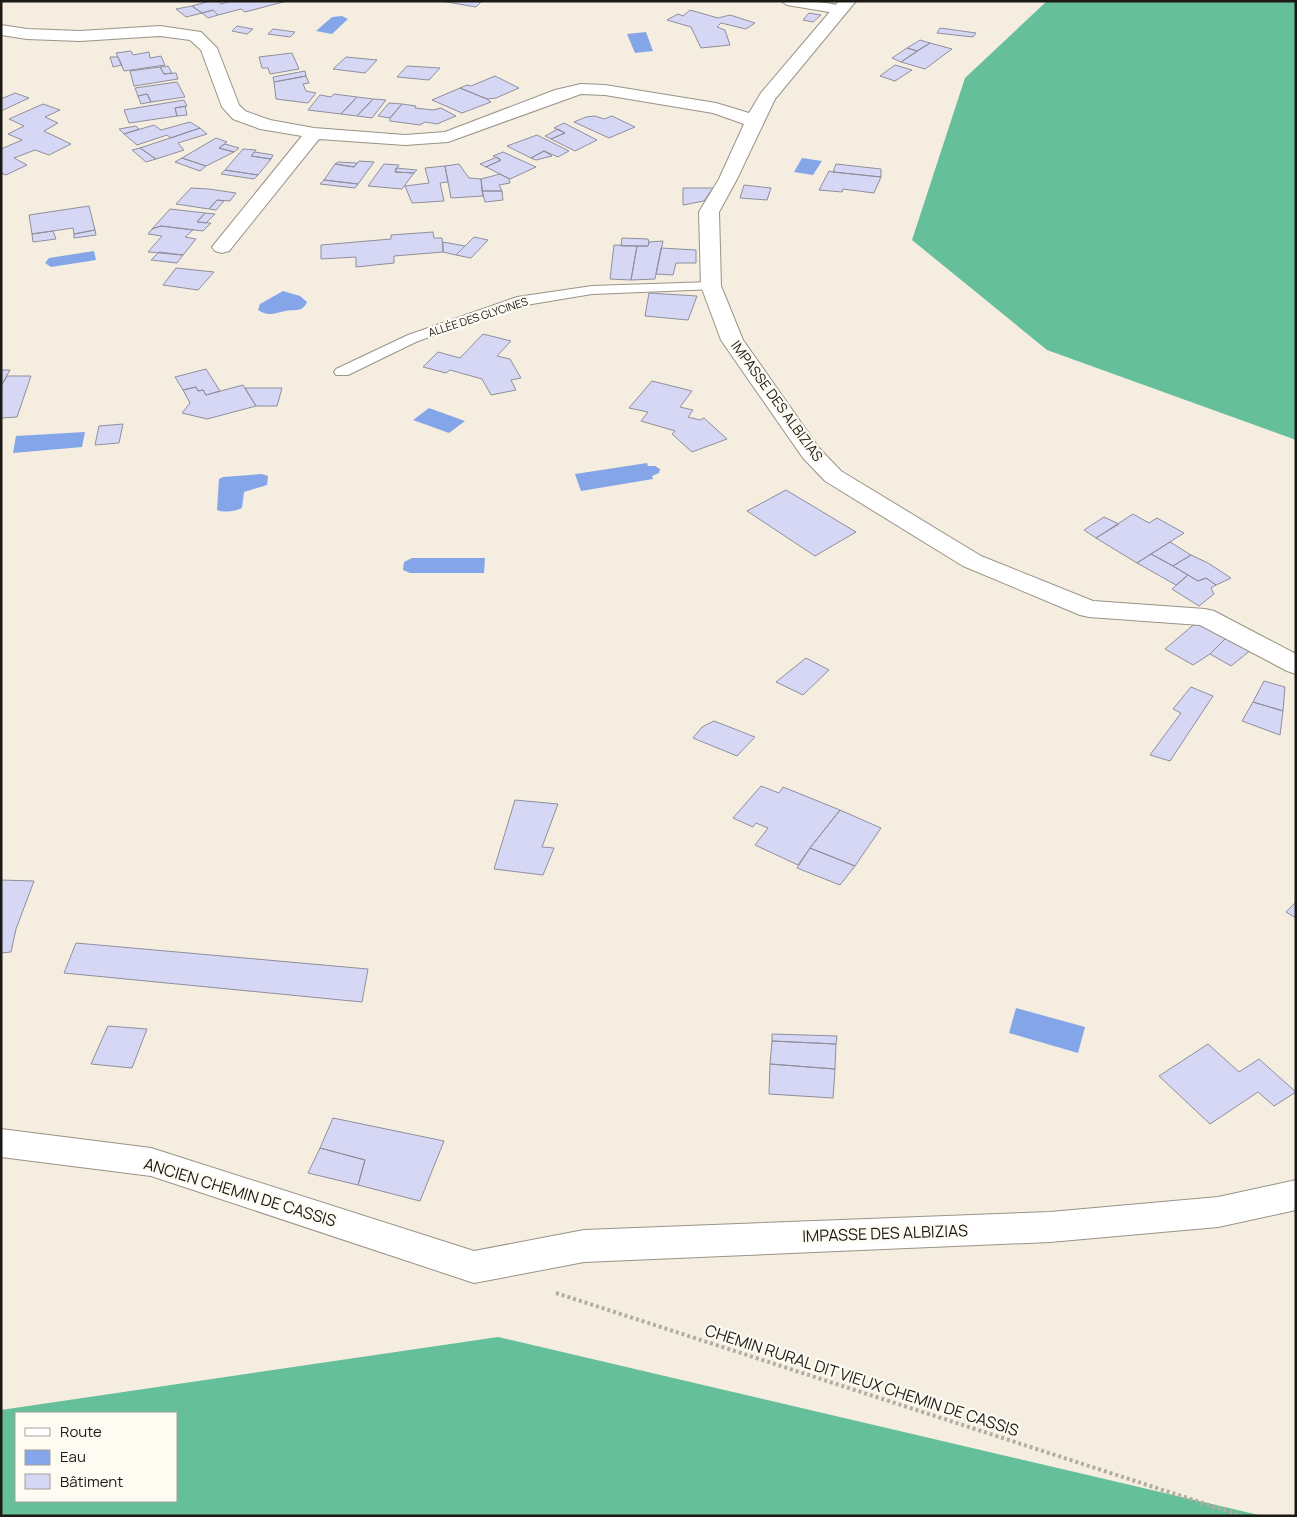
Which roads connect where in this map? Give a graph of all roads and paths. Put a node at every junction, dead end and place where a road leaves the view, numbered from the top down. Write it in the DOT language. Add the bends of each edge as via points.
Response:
graph roads {
  1 [pos="787,1"];
  2 [pos="845,5"];
  3 [pos="1,30"];
  4 [pos="754,121"];
  5 [pos="314,133"];
  6 [pos="222,247"];
  7 [pos="711,286"];
  8 [pos="342,372"];
  9 [pos="1296,665"];
  10 [pos="1,1143"];
  11 [pos="1296,1195"];
  12 [pos="474,1267"];
  13 [pos="550,1292"];
  14 [pos="1243,1516"];
  1 -- 2 [label="lane, IMPASSE DES ALBIZIAS"];
  2 -- 4 [label="street, IMPASSE DES ALBIZIAS" via="767,97"];
  3 -- 5 [label="street" via="80,36 160,32 195,36 209,48 231,107 239,115 266,125"];
  4 -- 5 [label="street" via="716,108 581,89 448,137 405,140"];
  4 -- 7 [label="street, IMPASSE DES ALBIZIAS" via="709,212"];
  5 -- 6 [label="street"];
  7 -- 8 [label="lane, ALLÉE DES GLYCINES" via="592,290 517,302 413,338"];
  7 -- 9 [label="street, IMPASSE DES ALBIZIAS" via="732,340 811,454 833,476 972,561 1089,609 1205,617"];
  10 -- 12 [label="street, ANCIEN CHEMIN DE CASSIS" via="151,1162"];
  11 -- 12 [label="street, IMPASSE DES ALBIZIAS" via="1218,1212 1050,1227 584,1246"];
  13 -- 14 [label="path, CHEMIN RURAL DIT VIEUX CHEMIN DE CASSIS"];
}
